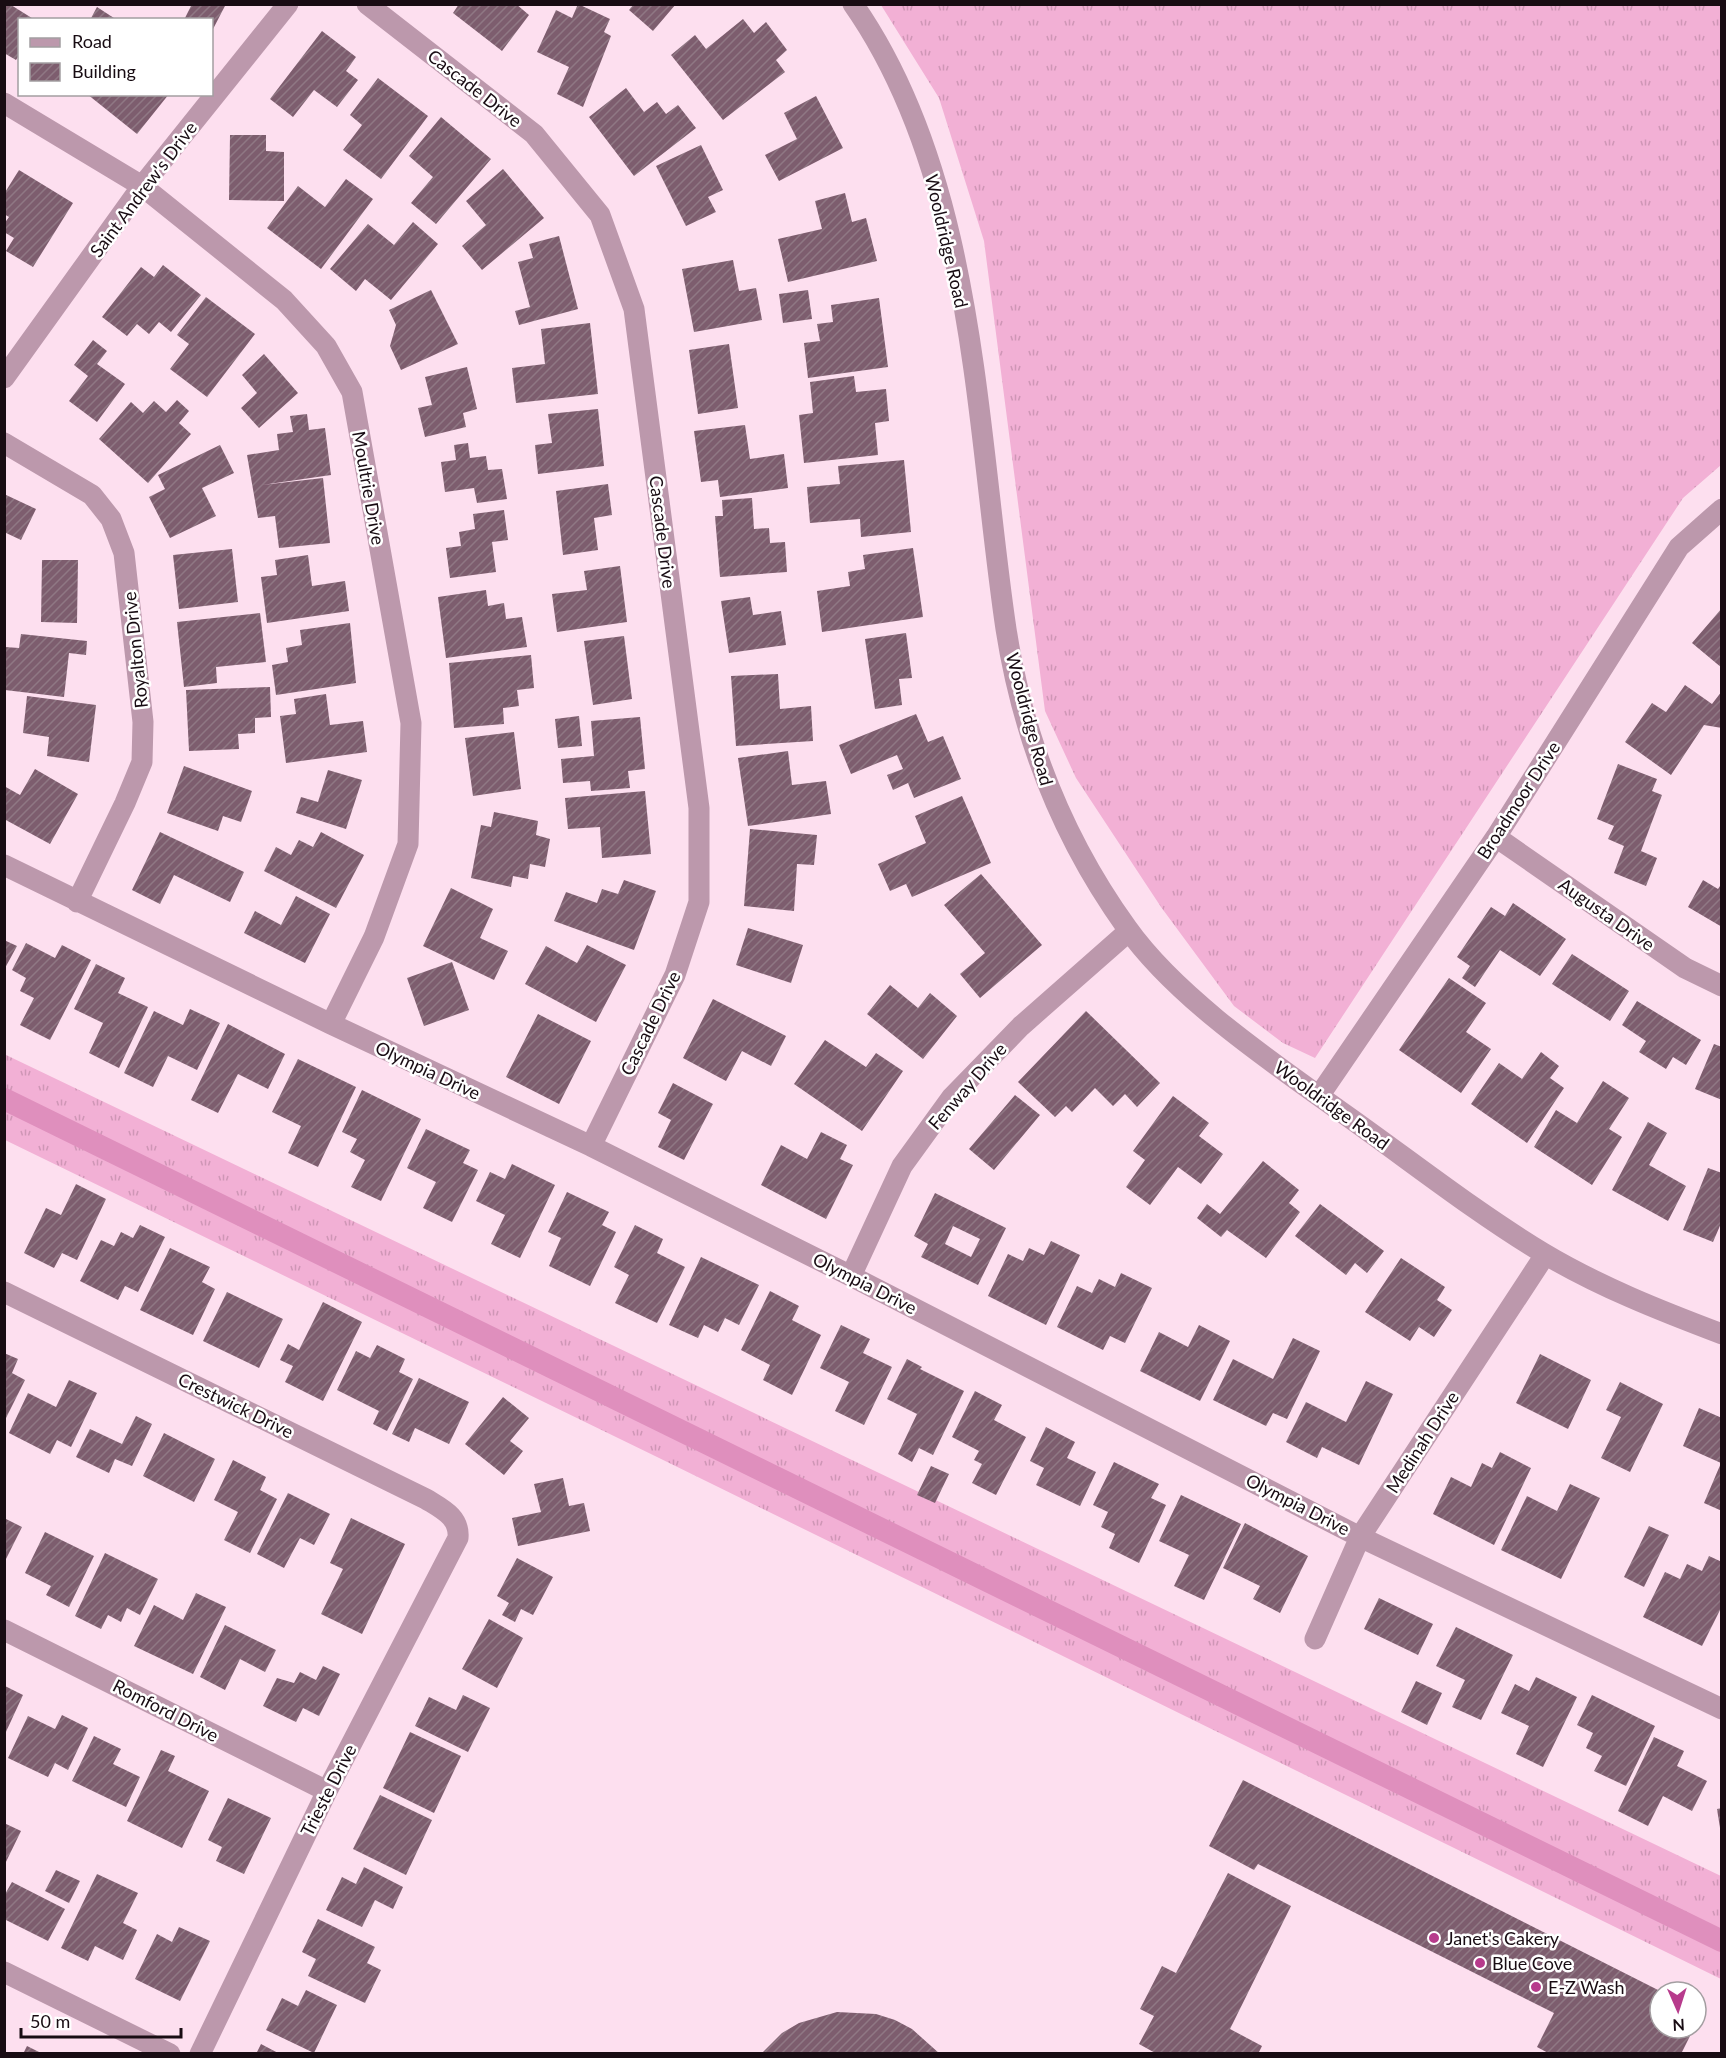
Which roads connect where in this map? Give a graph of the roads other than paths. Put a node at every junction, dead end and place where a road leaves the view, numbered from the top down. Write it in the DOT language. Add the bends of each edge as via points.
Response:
graph roads {
  1 [pos="288,4"];
  2 [pos="367,4"];
  3 [pos="854,4"];
  4 [pos="4,103"];
  5 [pos="142,186"];
  6 [pos="4,378"];
  7 [pos="4,443"];
  8 [pos="1722,509"];
  9 [pos="1496,837"];
  10 [pos="4,865"];
  11 [pos="77,902"];
  12 [pos="1129,931"];
  13 [pos="1722,986"];
  14 [pos="331,1024"];
  15 [pos="1318,1096"];
  16 [pos="591,1146"];
  17 [pos="1545,1255"];
  18 [pos="851,1276"];
  19 [pos="4,1292"];
  20 [pos="1722,1334"];
  21 [pos="459,1529"];
  22 [pos="1360,1537"];
  23 [pos="4,1630"];
  24 [pos="1315,1639"];
  25 [pos="1722,1709"];
  26 [pos="327,1791"];
  27 [pos="4,1972"];
  28 [pos="170,2054"];
  29 [pos="200,2054"];
  1 -- 5 [label="street, Saint Andrew's Drive"];
  2 -- 16 [label="street, Cascade Drive" via="534,134 600,215 634,309 699,808 699,902 675,975"];
  3 -- 12 [label="street, Wooldridge Road" via="894,74 925,151 948,230 965,318 1007,633 1023,709 1050,792 1072,842"];
  4 -- 5 [label="street, Moultrie Drive"];
  5 -- 6 [label="street, Saint Andrew's Drive"];
  5 -- 14 [label="street, Moultrie Drive" via="284,300 326,345 352,392 411,723 408,844 374,937"];
  7 -- 11 [label="street, Royalton Drive" via="92,495 111,519 124,553 143,722 142,762"];
  8 -- 9 [label="street, Broadmoor Drive" via="1679,547"];
  9 -- 13 [label="street, Augusta Drive" via="1686,968"];
  9 -- 15 [label="street, Broadmoor Drive"];
  10 -- 11 [label="street, Olympia Drive"];
  11 -- 14 [label="street, Olympia Drive"];
  12 -- 15 [label="street, Wooldridge Road" via="1170,976 1240,1038"];
  12 -- 18 [label="street, Fenway Drive" via="1021,1026 952,1097 902,1166"];
  14 -- 16 [label="street, Olympia Drive"];
  15 -- 17 [label="street, Wooldridge Road"];
  16 -- 18 [label="street, Olympia Drive"];
  17 -- 20 [label="street, Wooldridge Road" via="1659,1310"];
  17 -- 22 [label="street, Medinah Drive"];
  18 -- 22 [label="street, Olympia Drive"];
  19 -- 21 [label="street, Crestwick Drive" via="426,1499 451,1515"];
  21 -- 26 [label="street, Trieste Drive" via="458,1538"];
  22 -- 24 [label="street, Medinah Drive"];
  22 -- 25 [label="street, Olympia Drive"];
  23 -- 26 [label="street, Romford Drive"];
  26 -- 29 [label="street, Trieste Drive"];
  27 -- 28 [label="street"];
}
